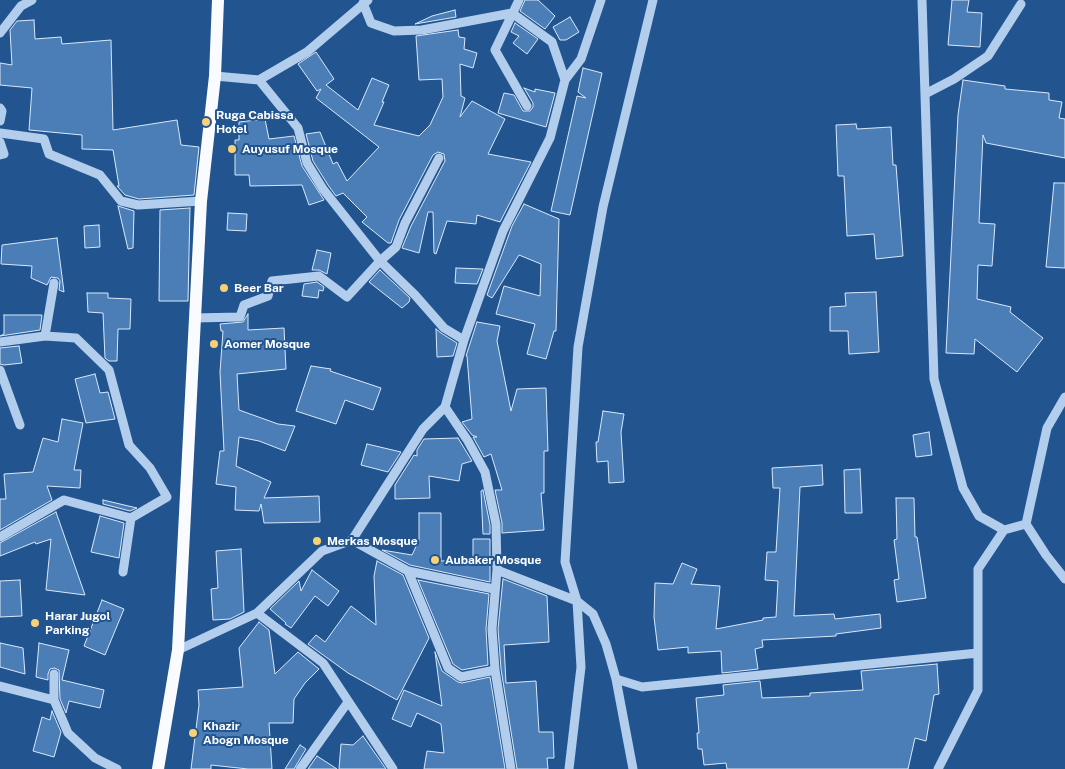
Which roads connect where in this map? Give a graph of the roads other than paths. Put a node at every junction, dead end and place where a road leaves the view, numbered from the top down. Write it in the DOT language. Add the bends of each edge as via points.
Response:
graph roads {
  1 [pos="32,0"];
  2 [pos="218,0"];
  3 [pos="519,0"];
  4 [pos="601,0"];
  5 [pos="653,0"];
  6 [pos="922,0"];
  7 [pos="365,2"];
  8 [pos="1020,4"];
  9 [pos="512,13"];
  10 [pos="0,33"];
  11 [pos="214,76"];
  12 [pos="259,80"];
  13 [pos="565,80"];
  14 [pos="925,94"];
  15 [pos="527,106"];
  16 [pos="0,108"];
  17 [pos="0,121"];
  18 [pos="0,133"];
  19 [pos="0,142"];
  20 [pos="0,155"];
  21 [pos="439,158"];
  22 [pos="201,201"];
  23 [pos="380,261"];
  24 [pos="54,284"];
  25 [pos="194,318"];
  26 [pos="45,336"];
  27 [pos="464,340"];
  28 [pos="0,342"];
  29 [pos="0,370"];
  30 [pos="1065,397"];
  31 [pos="445,406"];
  32 [pos="20,425"];
  33 [pos="131,518"];
  34 [pos="1026,524"];
  35 [pos="1004,530"];
  36 [pos="0,537"];
  37 [pos="352,540"];
  38 [pos="497,570"];
  39 [pos="408,571"];
  40 [pos="123,572"];
  41 [pos="1065,579"];
  42 [pos="494,590"];
  43 [pos="577,601"];
  44 [pos="257,613"];
  45 [pos="178,650"];
  46 [pos="978,653"];
  47 [pos="495,670"];
  48 [pos="54,674"];
  49 [pos="616,679"];
  50 [pos="0,686"];
  51 [pos="54,700"];
  52 [pos="348,702"];
  53 [pos="117,769"];
  54 [pos="158,769"];
  55 [pos="300,769"];
  56 [pos="394,769"];
  57 [pos="510,769"];
  58 [pos="569,769"];
  59 [pos="633,769"];
  60 [pos="938,769"];
  1 -- 10 [label="street" via="21,6"];
  2 -- 11 [label="main road"];
  3 -- 9 [label="street"];
  4 -- 13 [label="street" via="580,59"];
  5 -- 43 [label="street" via="603,207 578,347 565,562"];
  6 -- 14 [label="street"];
  7 -- 9 [label="street" via="371,23 394,31 422,30"];
  7 -- 12 [label="street" via="306,52"];
  8 -- 14 [label="street" via="988,56"];
  9 -- 13 [label="street" via="552,42"];
  9 -- 15 [label="street" via="495,50"];
  11 -- 12 [label="street"];
  11 -- 22 [label="main road"];
  12 -- 23 [label="street" via="298,128 307,163 323,189"];
  13 -- 27 [label="street" via="550,138 503,231"];
  14 -- 35 [label="street" via="934,379 963,488 980,516"];
  16 -- 17 [label="street"];
  18 -- 22 [label="street" via="44,140 49,154 100,175 122,200 138,205"];
  19 -- 20 [label="street" via="4,154"];
  21 -- 23 [label="street" via="396,247"];
  22 -- 25 [label="main road"];
  23 -- 25 [label="street" via="347,297 319,276 272,281 268,296 244,305 240,317"];
  23 -- 27 [label="street" via="444,328"];
  24 -- 26 [label="street"];
  25 -- 45 [label="main road"];
  26 -- 28 [label="street"];
  26 -- 33 [label="street" via="76,338 109,370 129,445 150,468 167,496"];
  27 -- 31 [label="street"];
  29 -- 32 [label="street"];
  30 -- 34 [label="street" via="1047,428"];
  31 -- 37 [label="street" via="423,429"];
  31 -- 38 [label="street" via="485,472 496,524"];
  33 -- 36 [label="street" via="64,500"];
  33 -- 40 [label="street"];
  34 -- 35 [label="street"];
  34 -- 41 [label="street"];
  35 -- 46 [label="street" via="978,569"];
  37 -- 39 [label="street"];
  37 -- 44 [label="street" via="322,551"];
  38 -- 42 [label="street"];
  38 -- 43 [label="street"];
  39 -- 42 [label="street"];
  39 -- 47 [label="street" via="448,668 461,677"];
  42 -- 47 [label="street"];
  43 -- 49 [label="street" via="592,614 606,644"];
  43 -- 58 [label="street" via="581,666"];
  44 -- 45 [label="street"];
  44 -- 52 [label="street" via="323,663"];
  45 -- 54 [label="main road"];
  46 -- 49 [label="street" via="642,687"];
  46 -- 60 [label="street" via="978,690"];
  47 -- 57 [label="street"];
  48 -- 51 [label="street"];
  49 -- 59 [label="street"];
  50 -- 51 [label="street"];
  51 -- 53 [label="street" via="68,733 95,758"];
  52 -- 55 [label="street"];
  52 -- 56 [label="street"];
}
